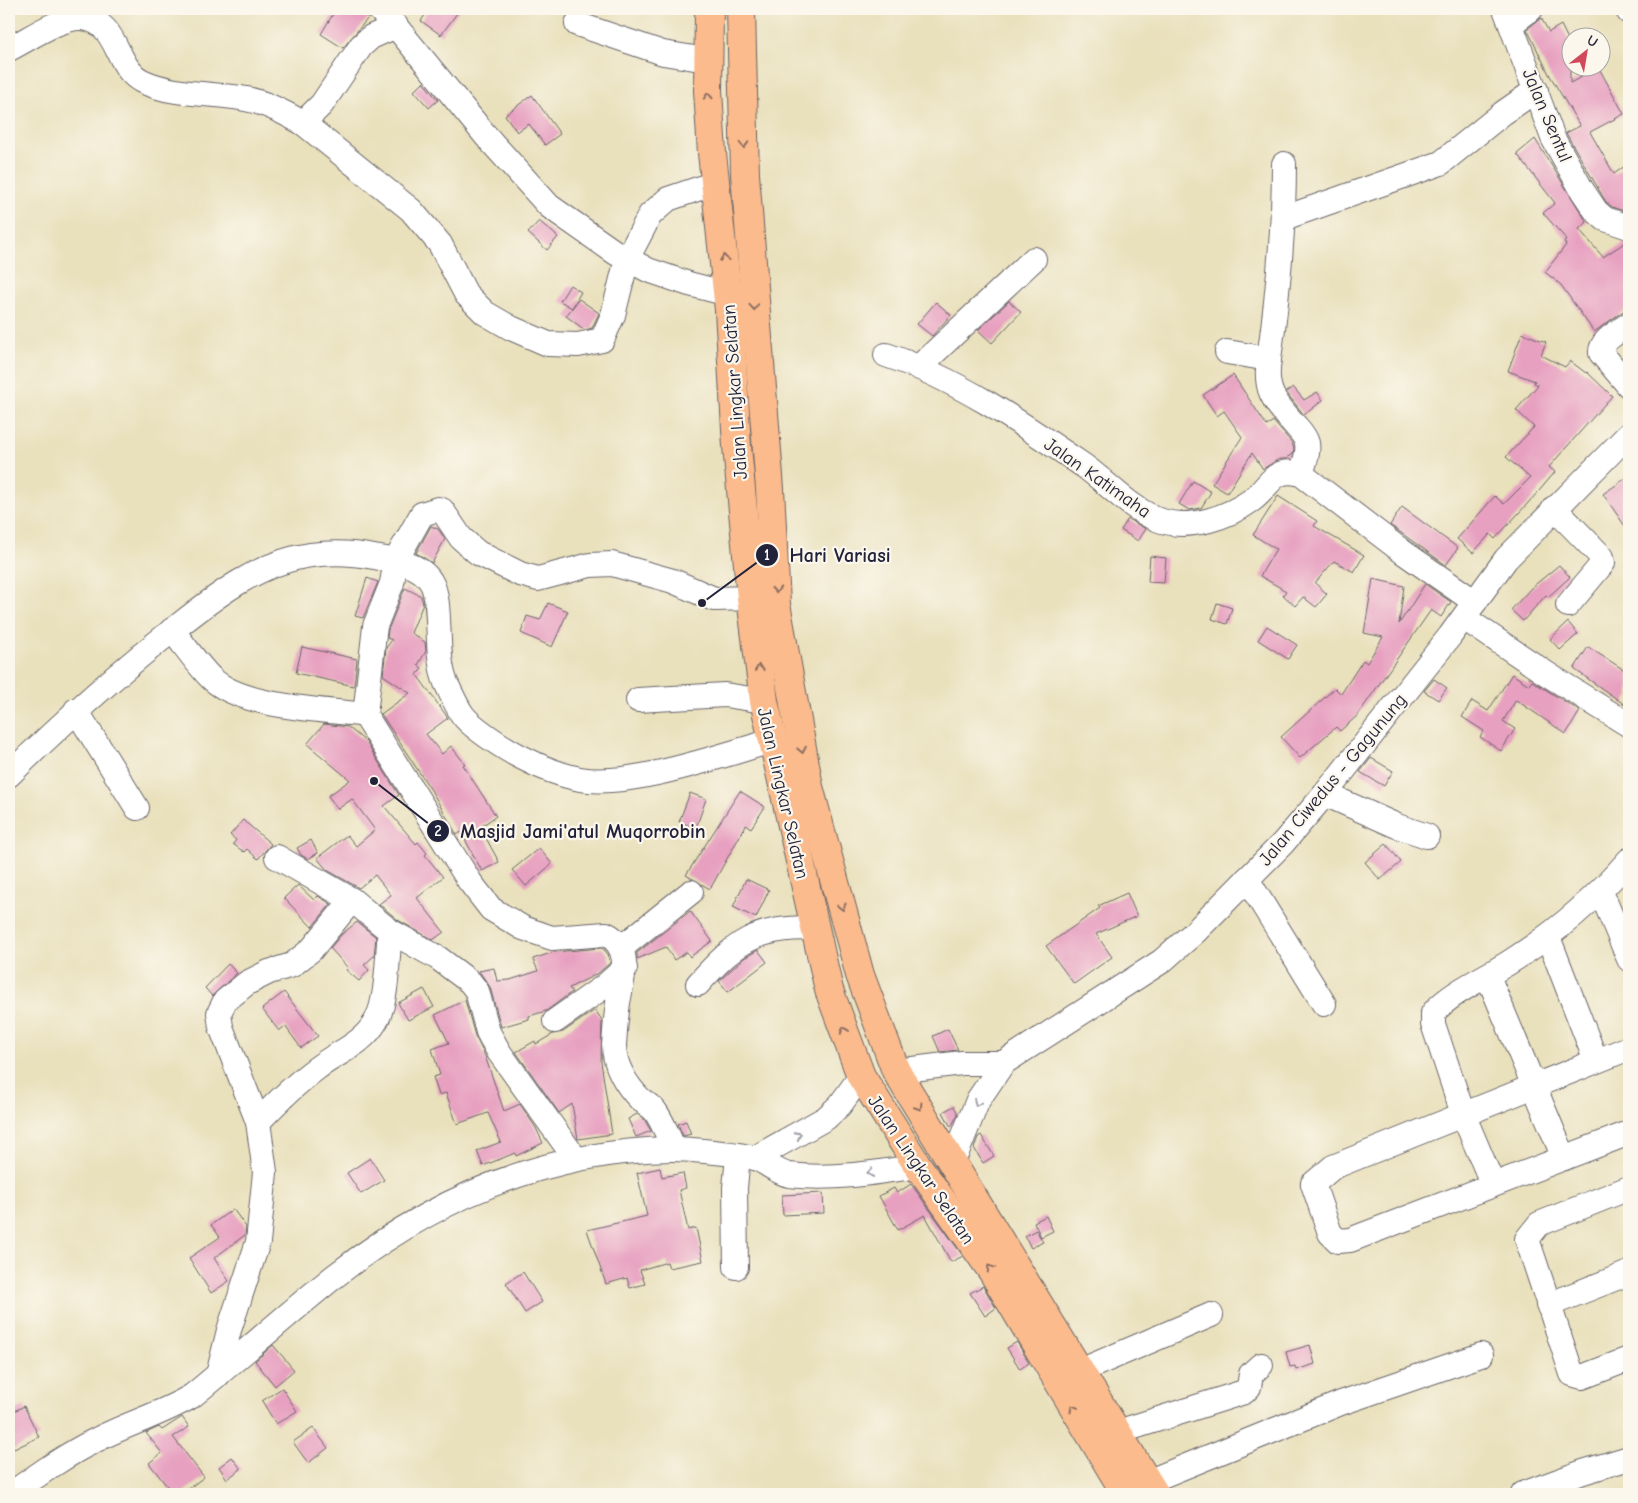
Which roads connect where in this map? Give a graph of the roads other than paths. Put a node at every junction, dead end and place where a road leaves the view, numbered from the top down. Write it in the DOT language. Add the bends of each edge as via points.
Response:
graph roads {
  1 [pos="379,9"];
  2 [pos="709,9"];
  3 [pos="740,9"];
  4 [pos="1531,9"];
  5 [pos="1508,16"];
  6 [pos="577,24"];
  7 [pos="396,26"];
  8 [pos="9,49"];
  9 [pos="707,60"];
  10 [pos="1536,90"];
  11 [pos="303,123"];
  12 [pos="1284,164"];
  13 [pos="715,183"];
  14 [pos="1284,218"];
  15 [pos="1629,227"];
  16 [pos="627,259"];
  17 [pos="1034,259"];
  18 [pos="728,294"];
  19 [pos="1627,330"];
  20 [pos="1227,352"];
  21 [pos="886,355"];
  22 [pos="1269,359"];
  23 [pos="920,366"];
  24 [pos="1629,386"];
  25 [pos="1629,434"];
  26 [pos="1301,474"];
  27 [pos="1554,508"];
  28 [pos="396,560"];
  29 [pos="751,598"];
  30 [pos="1568,605"];
  31 [pos="1469,610"];
  32 [pos="172,630"];
  33 [pos="793,699"];
  34 [pos="638,700"];
  35 [pos="764,701"];
  36 [pos="76,710"];
  37 [pos="364,715"];
  38 [pos="1629,725"];
  39 [pos="772,741"];
  40 [pos="9,775"];
  41 [pos="1325,794"];
  42 [pos="137,808"];
  43 [pos="1428,836"];
  44 [pos="277,857"];
  45 [pos="1629,860"];
  46 [pos="1247,880"];
  47 [pos="691,892"];
  48 [pos="1601,892"];
  49 [pos="352,900"];
  50 [pos="815,928"];
  51 [pos="390,931"];
  52 [pos="1548,937"];
  53 [pos="623,958"];
  54 [pos="1629,959"];
  55 [pos="1488,976"];
  56 [pos="698,984"];
  57 [pos="1324,1004"];
  58 [pos="555,1021"];
  59 [pos="1629,1048"];
  60 [pos="1596,1061"];
  61 [pos="1003,1063"];
  62 [pos="896,1071"];
  63 [pos="861,1076"];
  64 [pos="1533,1087"];
  65 [pos="1463,1114"];
  66 [pos="258,1122"];
  67 [pos="1629,1133"];
  68 [pos="674,1149"];
  69 [pos="746,1157"];
  70 [pos="575,1158"];
  71 [pos="1564,1158"];
  72 [pos="953,1162"];
  73 [pos="918,1166"];
  74 [pos="1493,1185"];
  75 [pos="1629,1188"];
  76 [pos="736,1267"];
  77 [pos="1629,1273"];
  78 [pos="1548,1304"];
  79 [pos="1211,1315"];
  80 [pos="1482,1355"];
  81 [pos="1629,1359"];
  82 [pos="1261,1365"];
  83 [pos="1080,1371"];
  84 [pos="218,1375"];
  85 [pos="1106,1438"];
  86 [pos="1629,1458"];
  87 [pos="1142,1490"];
  88 [pos="11,1494"];
  89 [pos="1524,1494"];
  1 -- 7 [label="street"];
  2 -- 9 [label="highway, Jalan Lingkar Selatan"];
  3 -- 33 [label="highway, Jalan Lingkar Selatan, one-way" via="745,174 776,604"];
  4 -- 5 [label="street"];
  5 -- 10 [label="street, Jalan Sentul"];
  6 -- 9 [label="street" via="663,53"];
  7 -- 11 [label="street" via="371,37 361,46 322,104"];
  7 -- 16 [label="street" via="486,136 549,206"];
  8 -- 11 [label="street" via="65,20 82,18 97,22 113,38 126,67 142,80 164,88 241,98 273,107"];
  13 -- 9 [label="highway, Jalan Lingkar Selatan, one-way"];
  10 -- 14 [label="street" via="1441,163"];
  10 -- 15 [label="street, Jalan Sentul" via="1553,138 1596,211 1605,219"];
  11 -- 16 [label="street" via="411,210 440,244 466,294 485,313 548,344 578,345 602,340 613,315"];
  12 -- 14 [label="street"];
  13 -- 16 [label="street" via="668,199 650,215"];
  18 -- 13 [label="highway, Jalan Lingkar Selatan, one-way"];
  14 -- 22 [label="street"];
  16 -- 18 [label="street" via="656,273"];
  17 -- 23 [label="street"];
  18 -- 29 [label="highway, Jalan Lingkar Selatan"];
  19 -- 24 [label="street" via="1604,342 1601,353"];
  20 -- 22 [label="street"];
  21 -- 23 [label="street, Jalan Katimaha"];
  22 -- 26 [label="street" via="1267,376 1270,392 1308,445"];
  23 -- 26 [label="street, Jalan Katimaha" via="1036,434 1110,484 1144,513 1162,521 1186,524 1209,520 1253,500 1277,475 1289,471"];
  25 -- 27 [label="street, Jalan Ciwedus - Gagunung"];
  26 -- 31 [label="street" via="1403,552"];
  27 -- 30 [label="street" via="1602,557 1603,563"];
  27 -- 31 [label="street, Jalan Ciwedus - Gagunung" via="1506,558"];
  28 -- 29 [label="street" via="422,514 438,509 478,553 520,574 538,579 612,564 674,581 714,599"];
  28 -- 32 [label="street" via="357,554 311,555 276,564 228,588"];
  28 -- 37 [label="street" via="392,583 375,626"];
  28 -- 39 [label="street" via="416,568 430,581 435,592 444,679 463,715 504,749 546,770 583,779 623,778 670,769"];
  35 -- 29 [label="highway, Jalan Lingkar Selatan, one-way"];
  31 -- 38 [label="street" via="1547,674"];
  31 -- 41 [label="street, Jalan Ciwedus - Gagunung"];
  32 -- 36 [label="street"];
  32 -- 37 [label="street" via="211,678 238,695"];
  33 -- 35 [label="highway"];
  33 -- 62 [label="highway, Jalan Lingkar Selatan, one-way" via="809,787 860,975"];
  34 -- 35 [label="street" via="725,695"];
  35 -- 39 [label="highway, Jalan Lingkar Selatan"];
  36 -- 40 [label="street"];
  36 -- 42 [label="street"];
  37 -- 53 [label="street" via="470,882 491,909 523,928 552,938 606,934 613,938"];
  39 -- 50 [label="highway, Jalan Lingkar Selatan"];
  41 -- 43 [label="street"];
  41 -- 46 [label="street, Jalan Ciwedus - Gagunung"];
  44 -- 49 [label="street"];
  45 -- 48 [label="street"];
  46 -- 57 [label="street"];
  46 -- 61 [label="street, Jalan Ciwedus - Gagunung" via="1162,961"];
  47 -- 53 [label="street"];
  48 -- 52 [label="street"];
  48 -- 54 [label="street"];
  49 -- 51 [label="street"];
  49 -- 66 [label="street" via="311,950 292,965 247,984 226,1001 219,1013 221,1027"];
  50 -- 56 [label="street" via="772,930 752,938 725,955"];
  63 -- 50 [label="highway, Jalan Lingkar Selatan, one-way" via="829,990"];
  51 -- 66 [label="street" via="377,1020 362,1039 288,1090"];
  51 -- 70 [label="street" via="449,965 477,991 488,1032 498,1052"];
  52 -- 55 [label="street"];
  52 -- 60 [label="street"];
  53 -- 58 [label="street" via="606,985"];
  53 -- 68 [label="street" via="615,1054 624,1082 653,1108"];
  55 -- 64 [label="street"];
  55 -- 65 [label="street" via="1441,1004 1433,1013 1433,1024"];
  59 -- 60 [label="street"];
  60 -- 64 [label="street"];
  61 -- 62 [label="street"];
  61 -- 72 [label="street, one-way" via="978,1100"];
  62 -- 72 [label="highway, Jalan Lingkar Selatan, one-way"];
  69 -- 63 [label="street, one-way" via="826,1118"];
  63 -- 73 [label="highway, Jalan Lingkar Selatan"];
  64 -- 65 [label="street"];
  64 -- 71 [label="street"];
  65 -- 74 [label="street"];
  65 -- 74 [label="street" via="1333,1167 1321,1175 1313,1184 1330,1233 1338,1241 1350,1240"];
  66 -- 84 [label="street" via="265,1172 258,1242"];
  67 -- 71 [label="street"];
  68 -- 69 [label="street"];
  68 -- 70 [label="street"];
  73 -- 69 [label="street, one-way" via="830,1177 787,1174"];
  69 -- 76 [label="street" via="735,1188"];
  70 -- 84 [label="street" via="479,1189 423,1216 336,1275"];
  71 -- 74 [label="street"];
  72 -- 83 [label="highway, Jalan Lingkar Selatan"];
  85 -- 73 [label="highway, Jalan Lingkar Selatan, one-way"];
  75 -- 78 [label="street" via="1539,1224 1532,1232 1527,1240"];
  77 -- 78 [label="street"];
  78 -- 81 [label="street" via="1568,1367 1576,1377"];
  79 -- 83 [label="street"];
  80 -- 87 [label="street" via="1341,1403"];
  82 -- 85 [label="street" via="1250,1374 1244,1392"];
  83 -- 85 [label="highway, Jalan Lingkar Selatan"];
  84 -- 88 [label="street" via="173,1407 99,1438"];
  85 -- 87 [label="highway, Jalan Lingkar Selatan"];
  86 -- 89 [label="street"];
}
